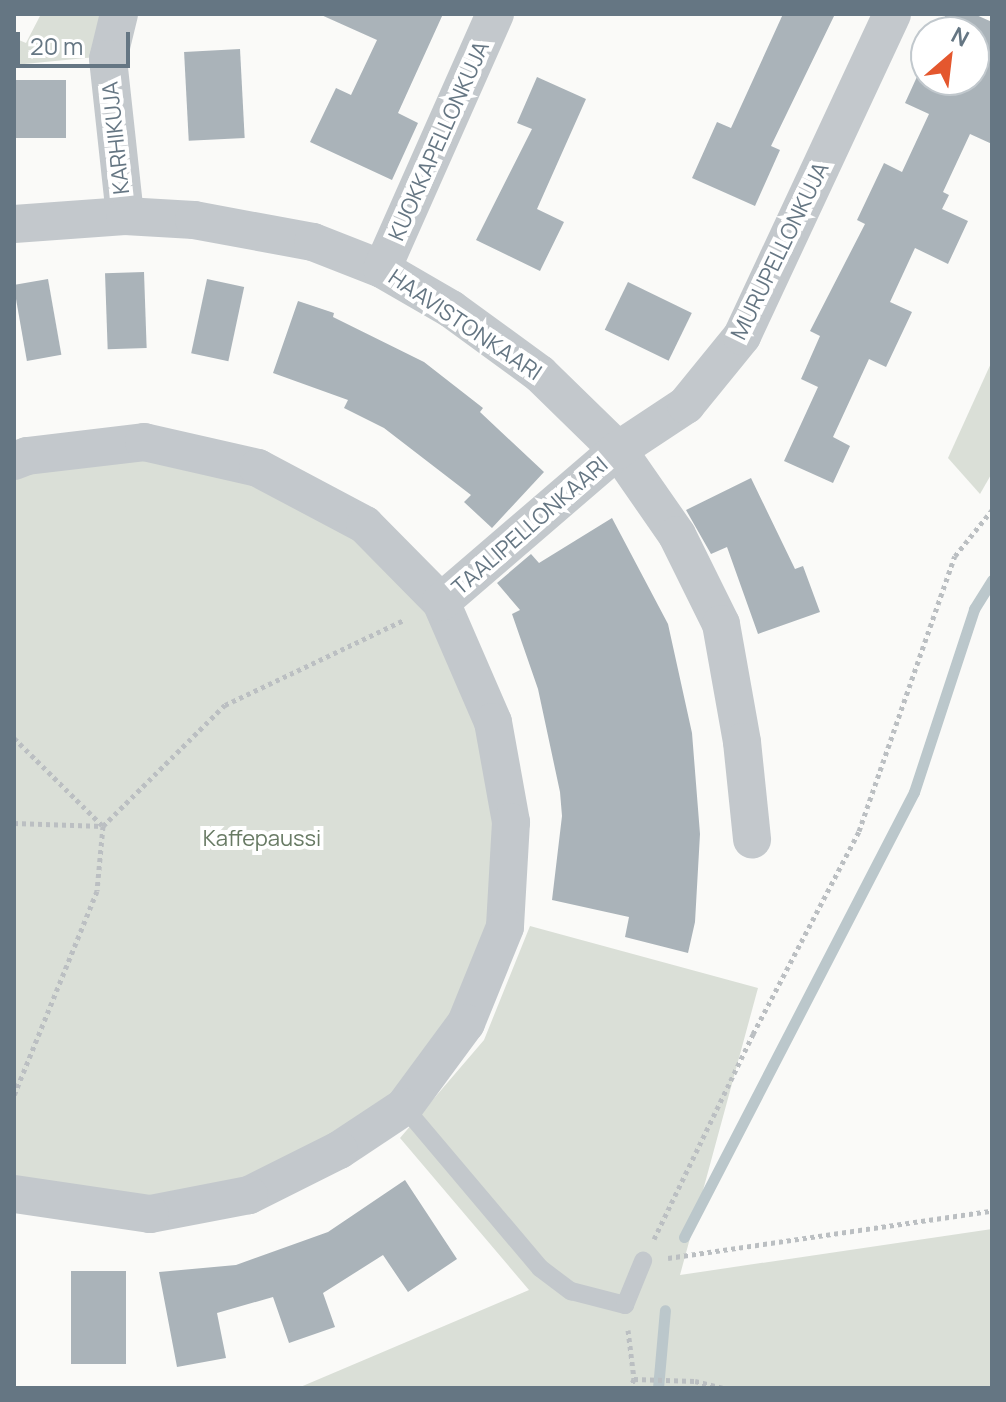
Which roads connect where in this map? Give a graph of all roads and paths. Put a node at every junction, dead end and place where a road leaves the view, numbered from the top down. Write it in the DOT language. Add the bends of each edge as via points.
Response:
graph roads {
  1 [pos="119,14"];
  2 [pos="495,14"];
  3 [pos="892,14"];
  4 [pos="125,216"];
  5 [pos="14,224"];
  6 [pos="382,269"];
  7 [pos="618,450"];
  8 [pos="14,461"];
  9 [pos="992,510"];
  10 [pos="441,602"];
  11 [pos="14,738"];
  12 [pos="14,823"];
  13 [pos="103,826"];
  14 [pos="752,839"];
  15 [pos="14,1095"];
  16 [pos="404,1107"];
  17 [pos="14,1194"];
  18 [pos="992,1211"];
  19 [pos="643,1261"];
  20 [pos="625,1305"];
  21 [pos="634,1379"];
  22 [pos="630,1388"];
  23 [pos="724,1388"];
  1 -- 4 [label="street, KARHIKUJA" via="108,59"];
  2 -- 6 [label="street, KUOKKAPELLONKUJA"];
  3 -- 7 [label="street, MURUPELLONKUJA" via="742,336 686,405"];
  4 -- 5 [label="street, HAAVISTONKAARI"];
  4 -- 6 [label="street, HAAVISTONKAARI" via="194,220 313,242"];
  6 -- 7 [label="street, HAAVISTONKAARI" via="451,309 540,374"];
  7 -- 10 [label="street, TAALIPELLONKAARI"];
  7 -- 14 [label="street, HAAVISTONKAARI" via="677,535 721,624"];
  8 -- 10 [label="street" via="144,442 258,468 365,525"];
  9 -- 19 [label="path" via="955,556 859,831"];
  10 -- 13 [label="path" via="225,705"];
  10 -- 16 [label="street" via="493,722 511,822 505,927 466,1023"];
  11 -- 13 [label="path"];
  12 -- 13 [label="path"];
  13 -- 15 [label="path" via="97,891"];
  16 -- 17 [label="street" via="339,1150 249,1195 150,1214"];
  16 -- 20 [label="lane" via="540,1268 571,1291"];
  18 -- 19 [label="path"];
  19 -- 20 [label="lane"];
  20 -- 21 [label="path"];
  21 -- 22 [label="path"];
  21 -- 23 [label="path" via="695,1381"];
}
